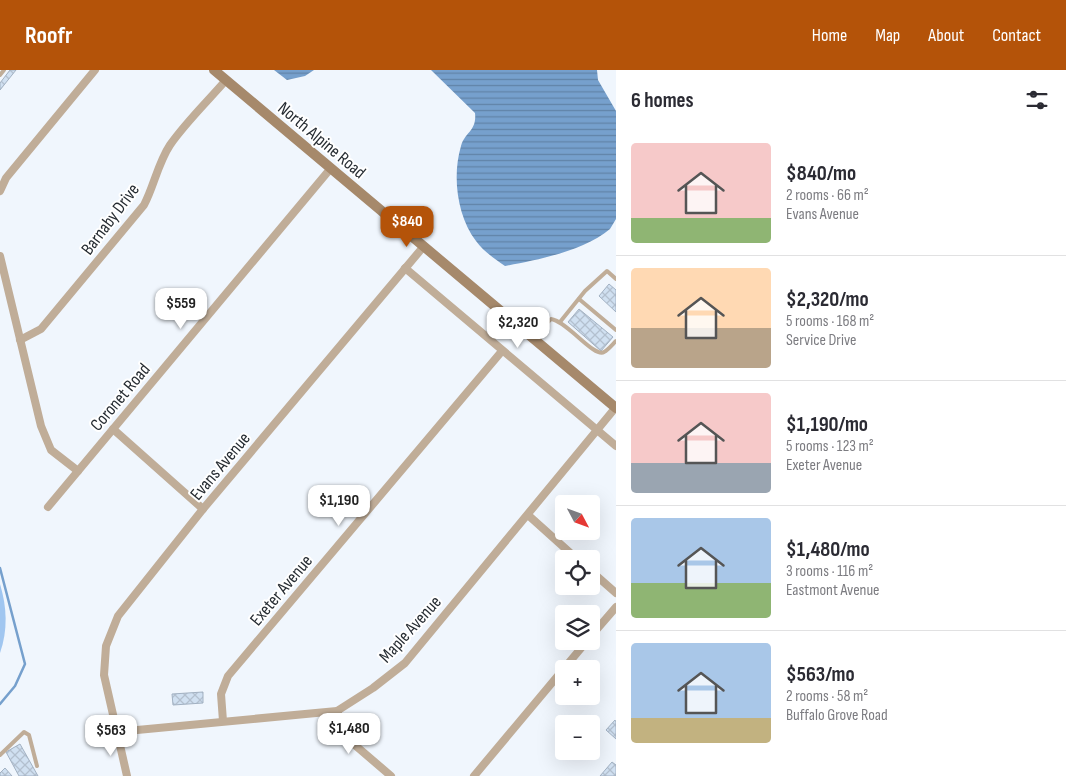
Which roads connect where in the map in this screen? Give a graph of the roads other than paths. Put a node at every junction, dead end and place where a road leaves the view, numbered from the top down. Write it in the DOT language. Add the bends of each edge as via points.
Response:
graph roads {
  1 [pos="4,70"];
  2 [pos="95,70"];
  3 [pos="214,70"];
  4 [pos="0,75"];
  5 [pos="226,80"];
  6 [pos="330,168"];
  7 [pos="0,191"];
  8 [pos="424,246"];
  9 [pos="0,256"];
  10 [pos="405,268"];
  11 [pos="616,279"];
  12 [pos="579,299"];
  13 [pos="560,322"];
  14 [pos="616,330"];
  15 [pos="532,337"];
  16 [pos="20,340"];
  17 [pos="616,341"];
  18 [pos="502,351"];
  19 [pos="616,408"];
  20 [pos="113,429"];
  21 [pos="597,430"];
  22 [pos="616,446"];
  23 [pos="78,471"];
  24 [pos="48,507"];
  25 [pos="203,509"];
  26 [pos="528,516"];
  27 [pos="567,550"];
  28 [pos="600,579"];
  29 [pos="616,593"];
  30 [pos="616,607"];
  31 [pos="600,626"];
  32 [pos="579,650"];
  33 [pos="336,711"];
  34 [pos="223,721"];
  35 [pos="116,732"];
  36 [pos="0,755"];
  37 [pos="37,766"];
  38 [pos="127,776"];
  39 [pos="392,776"];
  40 [pos="474,776"];
  1 -- 4 [label="lane"];
  2 -- 7 [label="street" via="6,178"];
  3 -- 5 [label="main road, North Alpine Road"];
  5 -- 6 [label="main road, North Alpine Road"];
  5 -- 16 [label="street, Barnaby Drive" via="171,144 144,205 41,329"];
  6 -- 8 [label="main road, North Alpine Road"];
  6 -- 20 [label="street, Coronet Road"];
  8 -- 10 [label="street, Evans Avenue"];
  8 -- 15 [label="main road, North Alpine Road"];
  9 -- 16 [label="street"];
  10 -- 18 [label="street"];
  10 -- 25 [label="street, Evans Avenue"];
  11 -- 12 [label="lane" via="607,270"];
  12 -- 13 [label="lane"];
  12 -- 14 [label="lane"];
  13 -- 15 [label="lane" via="551,319"];
  13 -- 17 [label="lane" via="599,353"];
  15 -- 19 [label="main road, North Alpine Road"];
  16 -- 23 [label="street" via="41,426 51,450"];
  18 -- 21 [label="street"];
  18 -- 34 [label="street, Exeter Avenue" via="228,676 221,694"];
  19 -- 21 [label="street, Maple Avenue"];
  20 -- 23 [label="street, Coronet Road"];
  20 -- 25 [label="street"];
  21 -- 22 [label="street"];
  21 -- 26 [label="street, Maple Avenue"];
  23 -- 24 [label="street, Coronet Road"];
  25 -- 35 [label="street, Evans Avenue" via="118,616 106,646 104,675"];
  26 -- 27 [label="street"];
  26 -- 33 [label="street, Maple Avenue" via="405,663"];
  28 -- 29 [label="street"];
  30 -- 31 [label="street"];
  32 -- 40 [label="street"];
  33 -- 34 [label="street, Maple Avenue"];
  33 -- 39 [label="street" via="349,740"];
  34 -- 35 [label="street, Maple Avenue"];
  35 -- 38 [label="street, Evans Avenue"];
  36 -- 37 [label="lane" via="24,732 29,735"];
}
